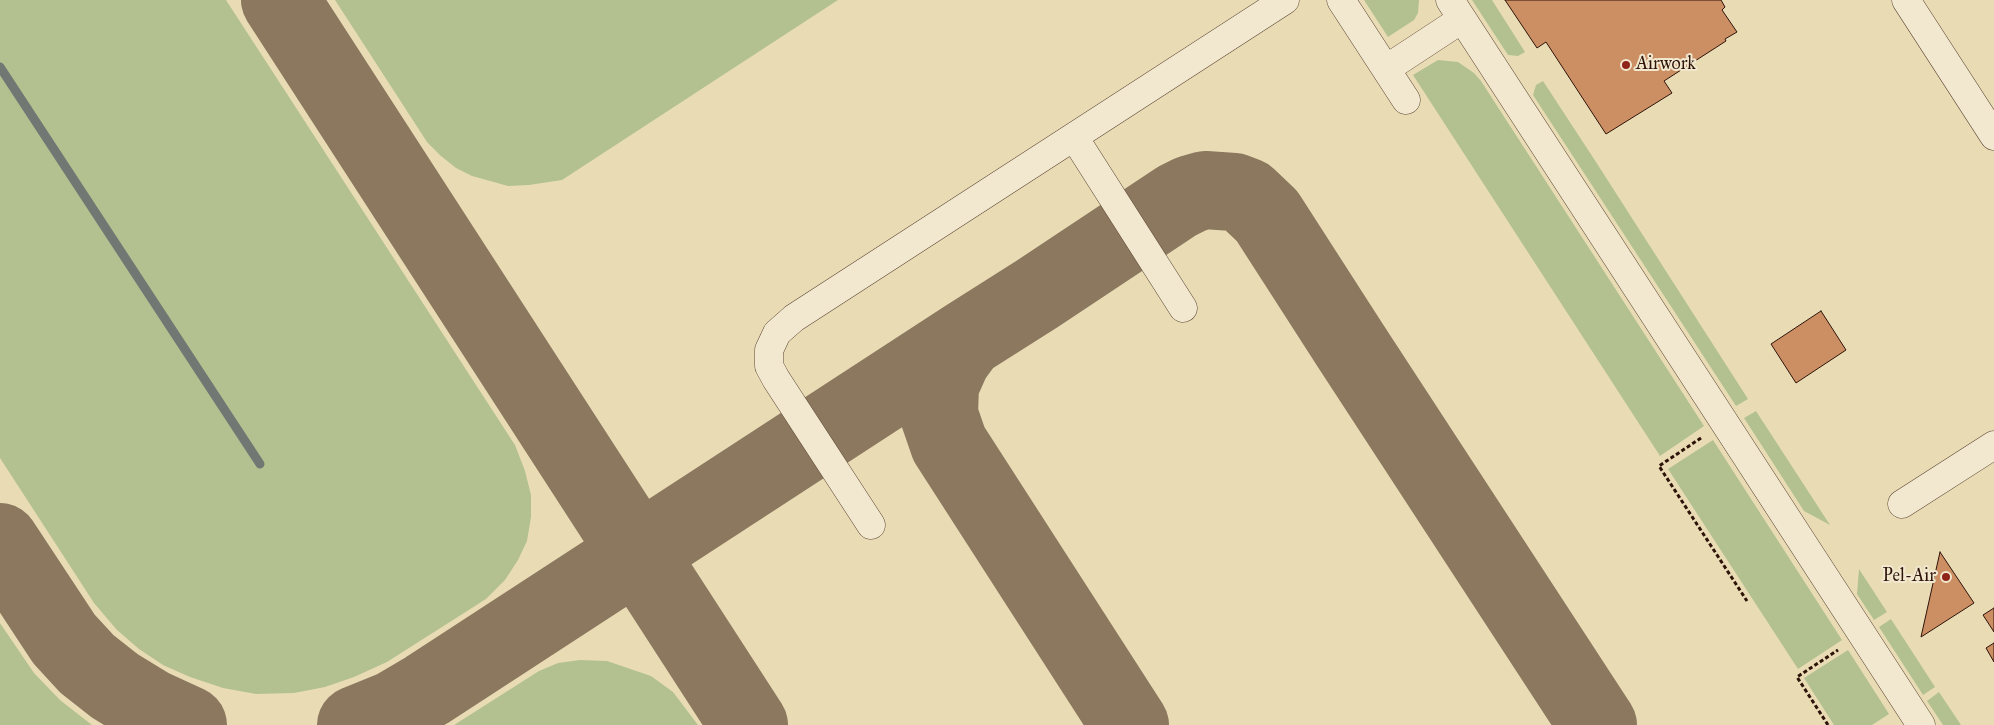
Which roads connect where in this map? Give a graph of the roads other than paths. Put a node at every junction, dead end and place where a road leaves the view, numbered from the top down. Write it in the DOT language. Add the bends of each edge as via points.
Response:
graph roads {
  1 [pos="1286,0"];
  2 [pos="1341,0"];
  3 [pos="1906,0"];
  4 [pos="1456,10"];
  5 [pos="1386,68"];
  6 [pos="1406,100"];
  7 [pos="1994,136"];
  8 [pos="1074,137"];
  9 [pos="1183,308"];
  10 [pos="1994,445"];
  11 [pos="1902,504"];
  12 [pos="871,525"];
  13 [pos="1921,725"];
  1 -- 8 [label="street"];
  2 -- 5 [label="street"];
  3 -- 7 [label="street"];
  4 -- 5 [label="street"];
  4 -- 13 [label="street"];
  5 -- 6 [label="street"];
  8 -- 9 [label="street"];
  8 -- 12 [label="street" via="794,318 772,341 768,358 776,379"];
  10 -- 11 [label="street"];
}
